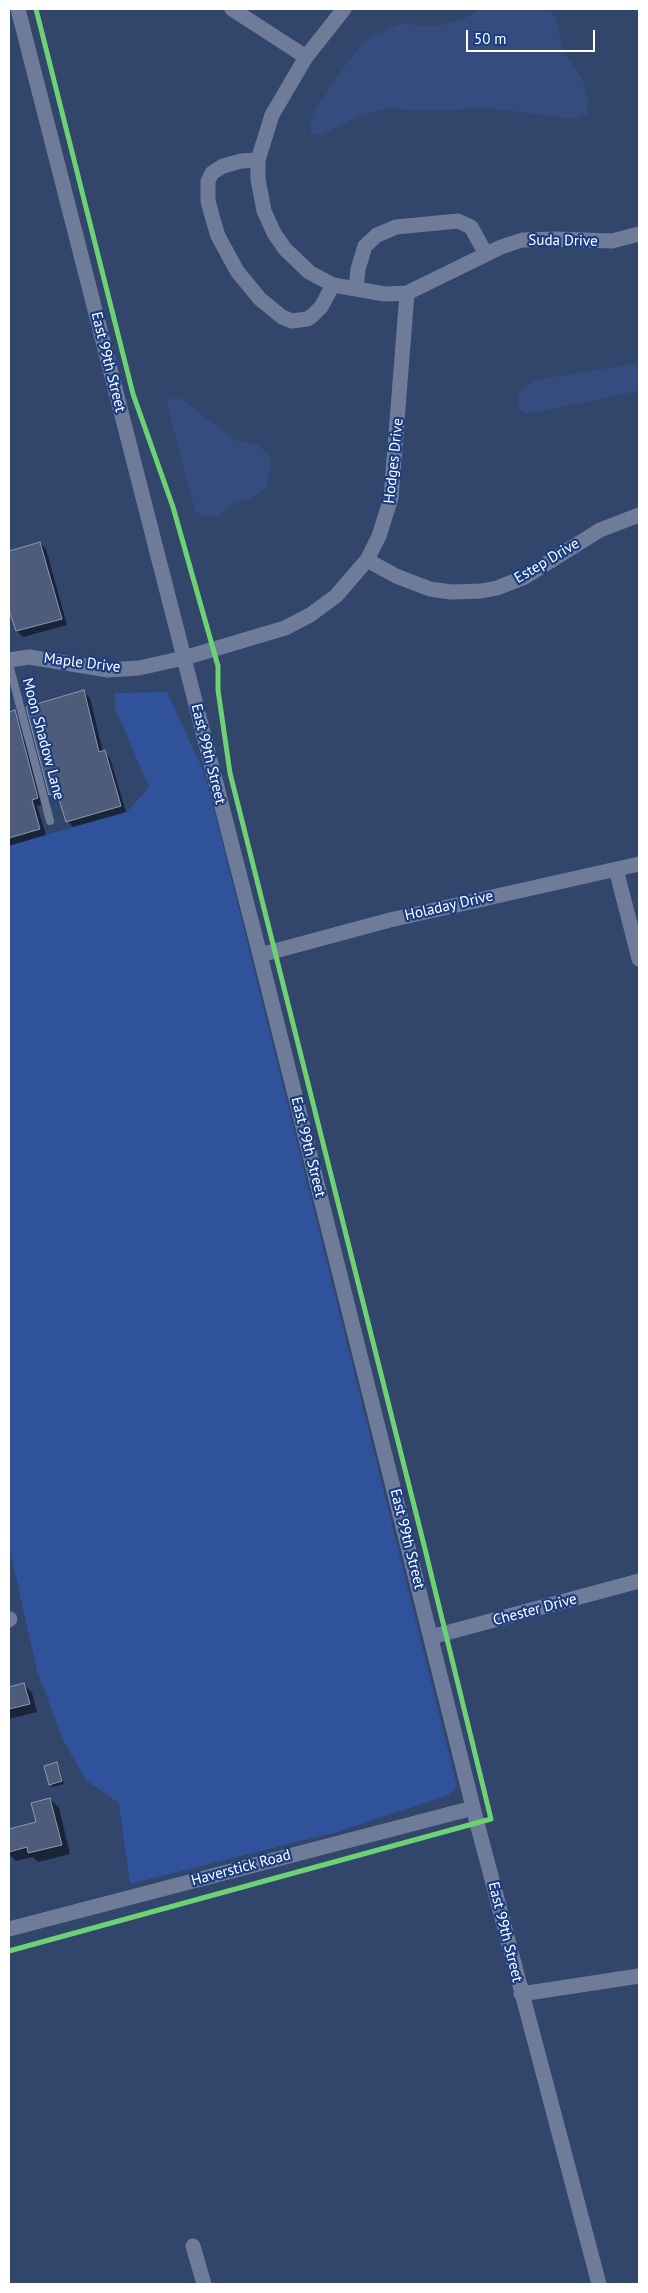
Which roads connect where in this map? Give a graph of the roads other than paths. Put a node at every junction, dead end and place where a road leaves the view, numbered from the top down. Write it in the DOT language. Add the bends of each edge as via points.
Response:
graph roads {
  1 [pos="18,9"];
  2 [pos="232,9"];
  3 [pos="344,9"];
  4 [pos="306,57"];
  5 [pos="258,160"];
  6 [pos="639,234"];
  7 [pos="486,254"];
  8 [pos="333,285"];
  9 [pos="356,289"];
  10 [pos="408,293"];
  11 [pos="639,515"];
  12 [pos="367,560"];
  13 [pos="184,658"];
  14 [pos="9,662"];
  15 [pos="50,822"];
  16 [pos="639,864"];
  17 [pos="616,869"];
  18 [pos="260,955"];
  19 [pos="639,958"];
  20 [pos="639,1581"];
  21 [pos="431,1638"];
  22 [pos="473,1808"];
  23 [pos="9,1929"];
  24 [pos="639,1976"];
  25 [pos="521,1994"];
  26 [pos="193,2246"];
  27 [pos="204,2284"];
  28 [pos="598,2284"];
  1 -- 13 [label="street, East 99th Street"];
  2 -- 4 [label="street"];
  3 -- 4 [label="street"];
  4 -- 5 [label="street" via="272,115"];
  5 -- 8 [label="street" via="260,196 274,233 296,261"];
  5 -- 8 [label="street" via="223,166 212,173 208,181 208,201 218,236 237,271 260,299 282,317 292,320 312,316 321,308"];
  6 -- 7 [label="street, Suda Drive" via="612,241 530,239"];
  7 -- 9 [label="street" via="470,226 458,220 396,227 377,235 365,246"];
  7 -- 10 [label="street, Suda Drive"];
  8 -- 9 [label="street"];
  9 -- 10 [label="street" via="385,294"];
  10 -- 12 [label="street, Hodges Drive" via="391,498 379,536"];
  11 -- 12 [label="street, Estep Drive" via="600,530 525,577 482,591 430,589 404,580"];
  12 -- 13 [label="street, Hodges Drive" via="324,607 297,622 270,634"];
  13 -- 14 [label="street, Maple Drive" via="139,668 108,670 28,657"];
  13 -- 18 [label="street, East 99th Street"];
  14 -- 15 [label="lane, Moon Shadow Lane"];
  16 -- 17 [label="street, Holaday Drive"];
  17 -- 18 [label="street, Holaday Drive" via="399,918"];
  17 -- 19 [label="street"];
  18 -- 21 [label="street, East 99th Street"];
  20 -- 21 [label="street, Chester Drive"];
  21 -- 22 [label="street, East 99th Street"];
  22 -- 23 [label="street, Haverstick Road"];
  22 -- 25 [label="street, East 99th Street"];
  24 -- 25 [label="street"];
  25 -- 28 [label="street, East 99th Street"];
  26 -- 27 [label="street"];
}
